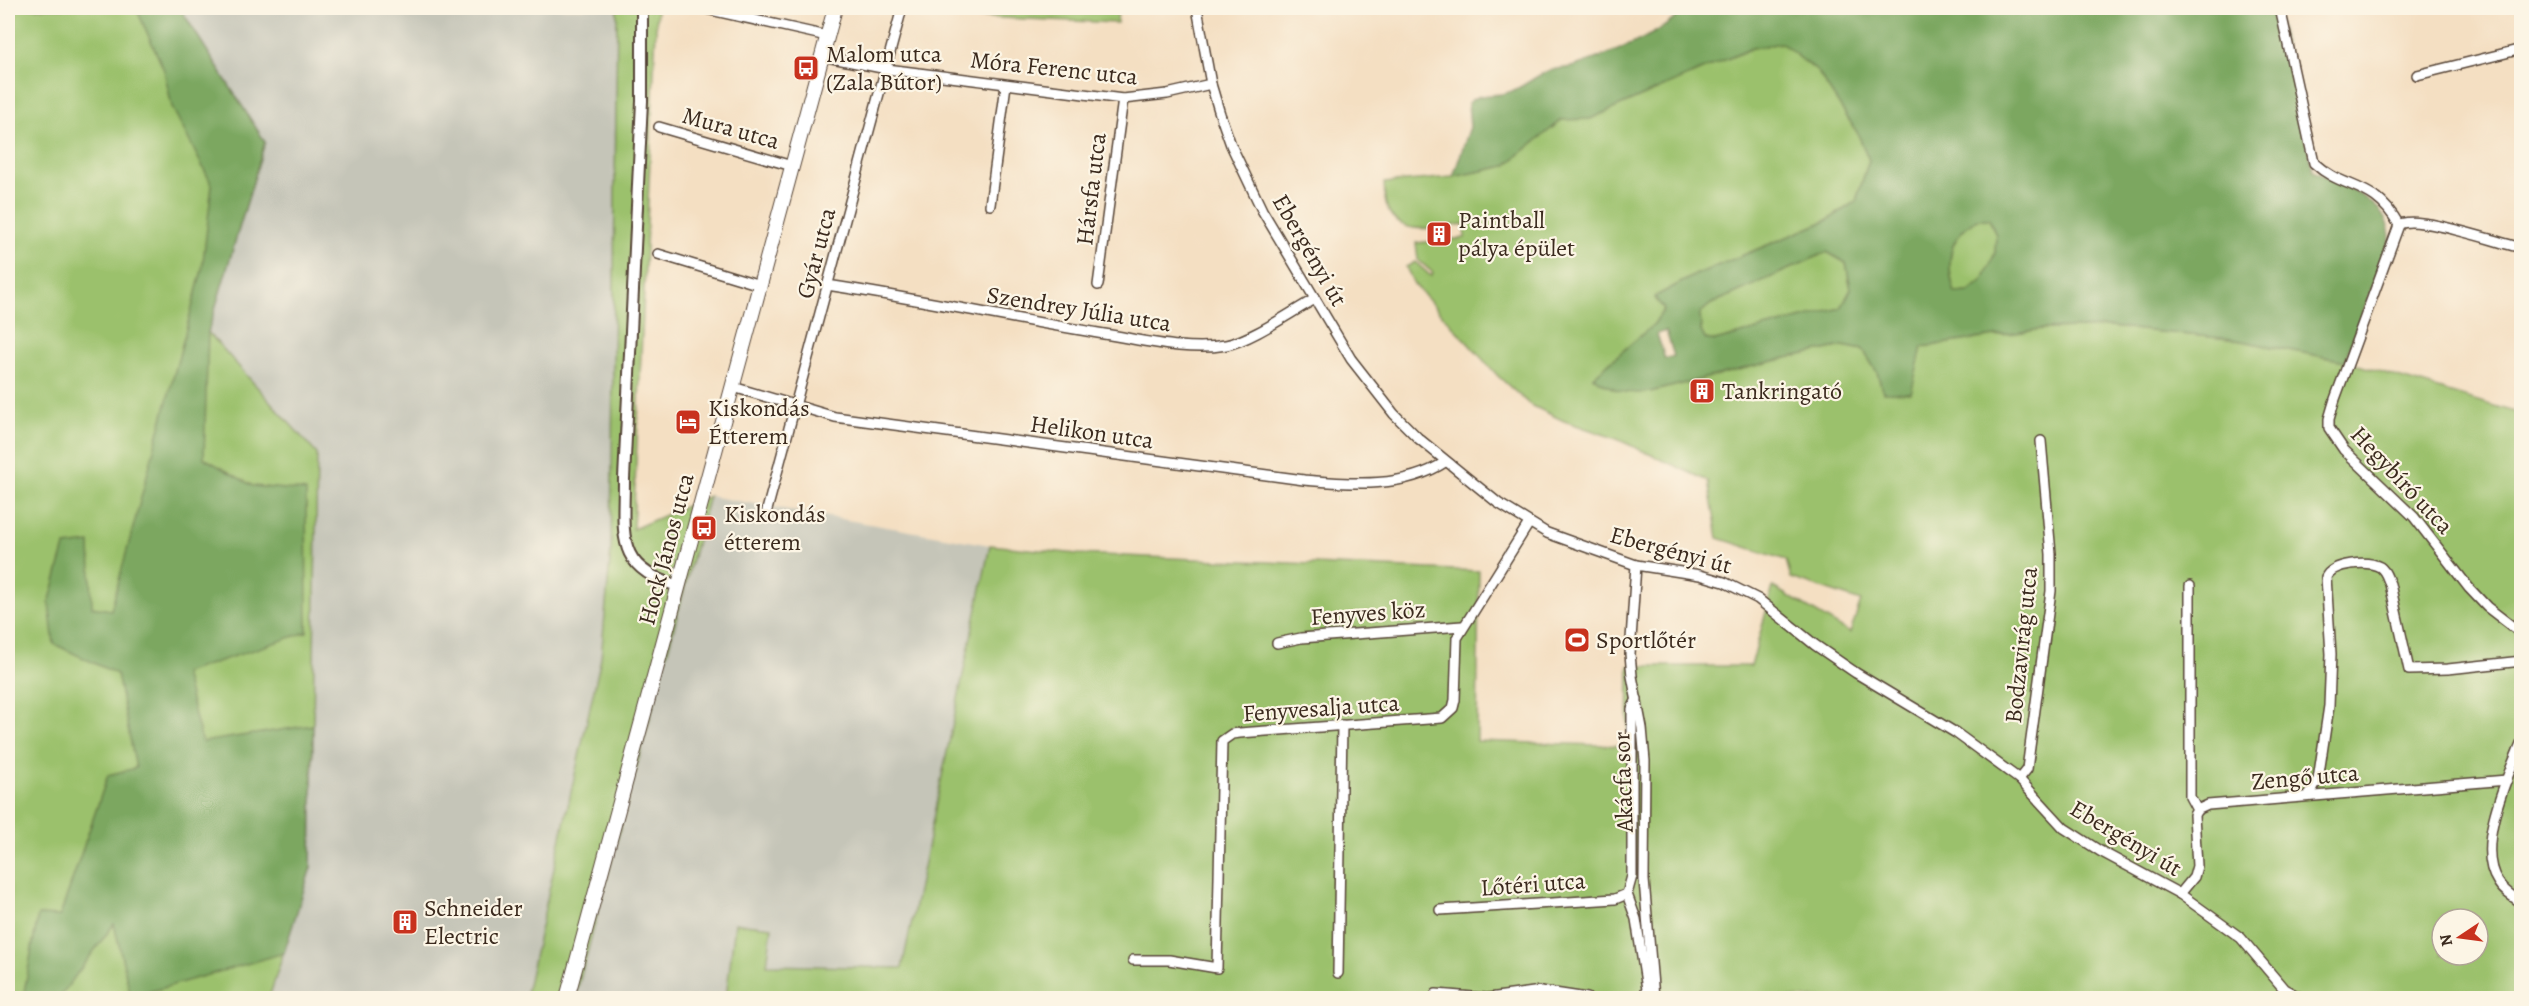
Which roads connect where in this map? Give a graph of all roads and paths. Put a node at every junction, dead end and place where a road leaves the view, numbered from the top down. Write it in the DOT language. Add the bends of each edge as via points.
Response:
graph roads {
  1 [pos="642,8"];
  2 [pos="835,8"];
  3 [pos="902,8"];
  4 [pos="1197,8"];
  5 [pos="2280,8"];
  6 [pos="706,9"];
  7 [pos="827,36"];
  8 [pos="2522,50"];
  9 [pos="822,56"];
  10 [pos="887,69"];
  11 [pos="2417,75"];
  12 [pos="1210,84"];
  13 [pos="1006,85"];
  14 [pos="1123,99"];
  15 [pos="659,127"];
  16 [pos="792,166"];
  17 [pos="990,205"];
  18 [pos="2399,225"];
  19 [pos="2522,248"];
  20 [pos="658,254"];
  21 [pos="760,285"];
  22 [pos="827,285"];
  23 [pos="1098,285"];
  24 [pos="1315,299"];
  25 [pos="733,387"];
  26 [pos="794,406"];
  27 [pos="2041,441"];
  28 [pos="1445,462"];
  29 [pos="767,510"];
  30 [pos="1529,523"];
  31 [pos="1636,565"];
  32 [pos="679,586"];
  33 [pos="2190,586"];
  34 [pos="1462,626"];
  35 [pos="2522,634"];
  36 [pos="1277,643"];
  37 [pos="2522,660"];
  38 [pos="1636,699"];
  39 [pos="1342,725"];
  40 [pos="2522,741"];
  41 [pos="2019,779"];
  42 [pos="2506,780"];
  43 [pos="2309,796"];
  44 [pos="2197,810"];
  45 [pos="1627,894"];
  46 [pos="2180,894"];
  47 [pos="2522,903"];
  48 [pos="1440,910"];
  49 [pos="1133,960"];
  50 [pos="1338,973"];
  51 [pos="1436,994"];
  52 [pos="1643,998"];
  53 [pos="567,999"];
  54 [pos="1485,999"];
  55 [pos="1489,999"];
  56 [pos="1587,999"];
  57 [pos="1654,999"];
  58 [pos="2301,999"];
  1 -- 32 [label="street" via="642,101 624,467 624,542 629,555 646,572"];
  2 -- 7 [label="main road, Hock János utca"];
  3 -- 10 [label="street, Gyár utca"];
  4 -- 12 [label="street, Ebergényi út"];
  5 -- 18 [label="street" via="2314,164 2371,193"];
  6 -- 7 [label="street"];
  7 -- 9 [label="main road, Hock János utca"];
  8 -- 11 [label="street"];
  9 -- 10 [label="street, Móra Ferenc utca"];
  9 -- 16 [label="main road, Hock János utca"];
  10 -- 13 [label="street, Móra Ferenc utca"];
  10 -- 22 [label="street, Gyár utca"];
  12 -- 14 [label="street, Móra Ferenc utca"];
  12 -- 24 [label="street, Ebergényi út" via="1245,175"];
  13 -- 14 [label="street, Móra Ferenc utca"];
  13 -- 17 [label="street"];
  14 -- 23 [label="street, Hársfa utca"];
  15 -- 16 [label="street, Mura utca"];
  16 -- 21 [label="main road, Hock János utca"];
  18 -- 19 [label="street" via="2427,224"];
  18 -- 35 [label="street, Hegybíró utca" via="2335,399 2329,428 2344,450 2430,534 2487,607"];
  20 -- 21 [label="street"];
  21 -- 25 [label="main road, Hock János utca"];
  22 -- 24 [label="street, Szendrey Júlia utca" via="1008,319 1154,342 1206,346 1245,339"];
  22 -- 26 [label="street, Gyár utca"];
  24 -- 28 [label="street, Ebergényi út" via="1371,386"];
  25 -- 26 [label="street, Helikon utca"];
  25 -- 32 [label="main road, Hock János utca"];
  26 -- 28 [label="street, Helikon utca" via="835,417 1304,480 1400,480"];
  26 -- 29 [label="street, Gyár utca"];
  27 -- 41 [label="street, Bodzavirág utca" via="2051,591 2027,769"];
  28 -- 30 [label="street, Ebergényi út"];
  30 -- 31 [label="street, Ebergényi út"];
  30 -- 34 [label="street, Fenyvesalja utca"];
  31 -- 38 [label="street, Akácfa sor" via="1630,654"];
  31 -- 41 [label="street, Ebergényi út" via="1700,575 1742,590 1856,673 1956,733"];
  32 -- 53 [label="main road, Hock János utca"];
  33 -- 44 [label="street" via="2190,798"];
  34 -- 36 [label="street, Fenyves köz"];
  34 -- 39 [label="street, Fenyvesalja utca" via="1456,647 1455,700 1448,714 1435,720"];
  37 -- 43 [label="street" via="2409,670 2385,571 2368,564 2329,571 2326,577 2332,677 2318,780"];
  38 -- 45 [label="street" via="1632,709 1632,876"];
  38 -- 57 [label="street, Akácfa sor" via="1645,761 1644,880"];
  39 -- 49 [label="street, Fenyvesalja utca" via="1232,734 1222,741 1217,968 1169,960"];
  39 -- 50 [label="street"];
  40 -- 42 [label="street"];
  41 -- 46 [label="street, Ebergényi út" via="2064,828"];
  42 -- 43 [label="street, Zengő utca"];
  42 -- 47 [label="street" via="2491,831 2489,859 2498,882"];
  43 -- 44 [label="street, Zengő utca" via="2208,805"];
  44 -- 46 [label="street" via="2193,829 2197,866 2194,877"];
  45 -- 48 [label="street, Lőtéri utca" via="1615,899"];
  45 -- 52 [label="street" via="1647,990"];
  46 -- 58 [label="street, Ebergényi út" via="2241,938 2284,989"];
  51 -- 54 [label="street"];
  55 -- 56 [label="street" via="1541,991"];
}
